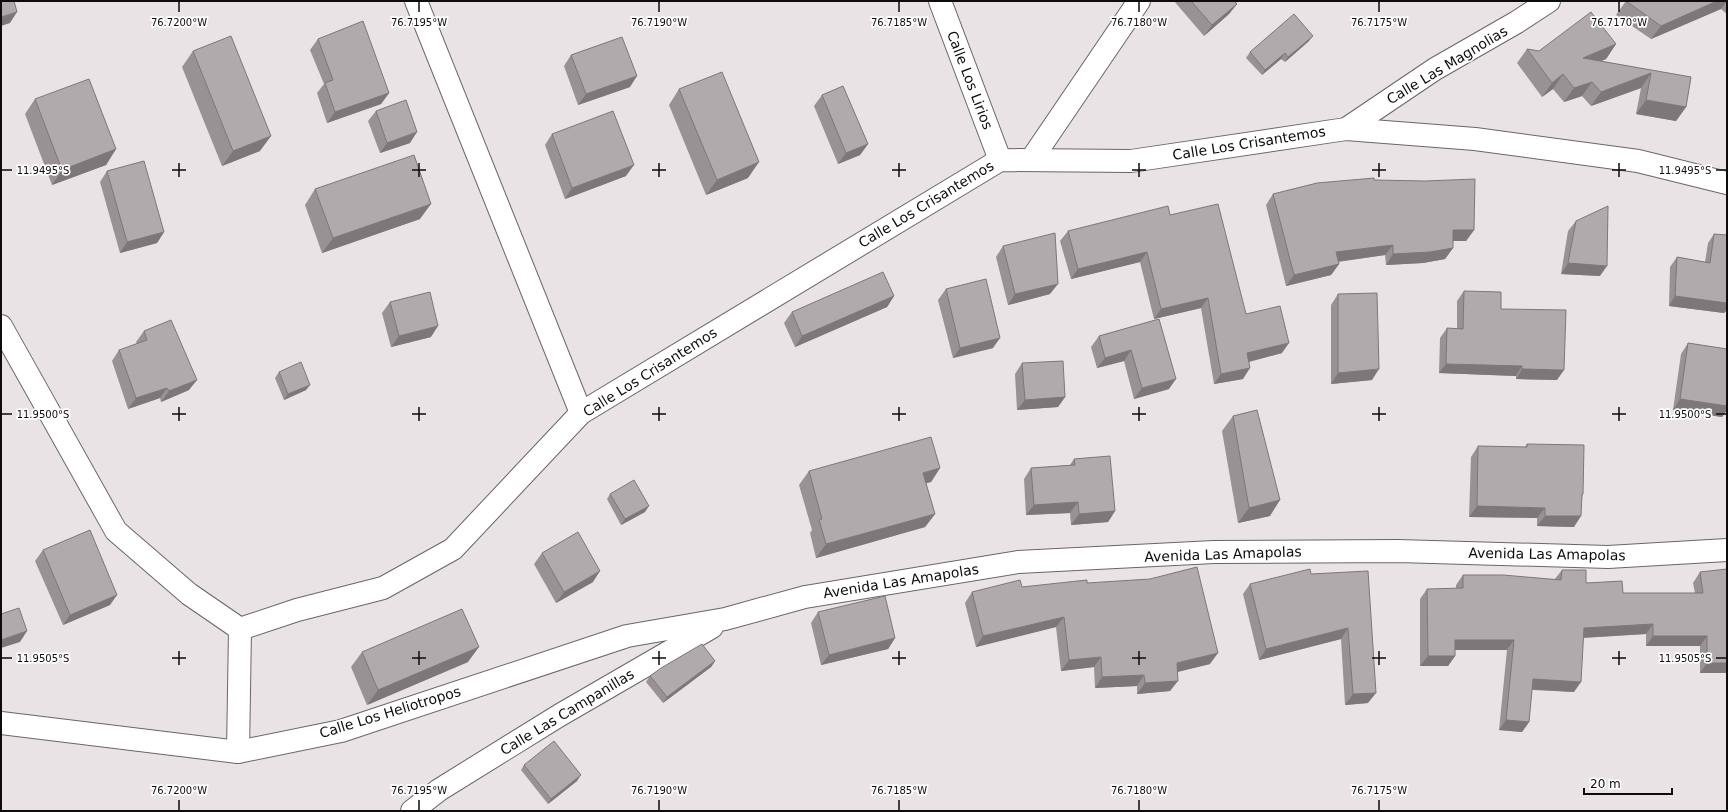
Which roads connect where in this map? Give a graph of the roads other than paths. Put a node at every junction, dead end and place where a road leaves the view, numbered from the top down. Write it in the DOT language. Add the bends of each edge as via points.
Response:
graph roads {
  1 [pos="416,1"];
  2 [pos="940,1"];
  3 [pos="1139,1"];
  4 [pos="1549,1"];
  5 [pos="1346,128"];
  6 [pos="1000,160"];
  7 [pos="1031,160"];
  8 [pos="1727,182"];
  9 [pos="1,326"];
  10 [pos="581,413"];
  11 [pos="1727,550"];
  12 [pos="725,619"];
  13 [pos="240,629"];
  14 [pos="1,723"];
  15 [pos="238,752"];
  16 [pos="412,811"];
  1 -- 10 [label="street"];
  2 -- 6 [label="street, Calle Los Lirios"];
  3 -- 7 [label="street"];
  4 -- 5 [label="street, Calle Las Magnolias" via="1435,69"];
  5 -- 7 [label="street, Calle Los Crisantemos" via="1131,161"];
  5 -- 8 [label="street, Calle Los Crisantemos" via="1475,139 1638,161"];
  6 -- 7 [label="street, Calle Los Crisantemos"];
  6 -- 10 [label="street, Calle Los Crisantemos"];
  9 -- 13 [label="street" via="116,531 189,594"];
  10 -- 13 [label="street, Calle Los Crisantemos" via="453,549 383,588 297,610"];
  11 -- 12 [label="street, Avenida Las Amapolas" via="1608,557 1398,551 1214,552 1018,562 805,597"];
  12 -- 15 [label="street, Calle Los Heliotropos" via="627,636 341,731"];
  12 -- 16 [label="street, Calle Las Campanillas" via="560,715 440,790"];
  13 -- 15 [label="street"];
  14 -- 15 [label="street, Calle Los Heliotropos"];
}
